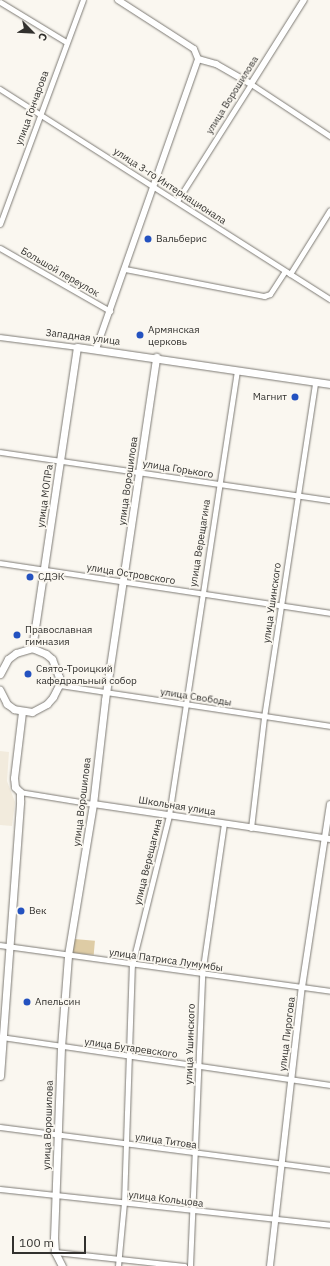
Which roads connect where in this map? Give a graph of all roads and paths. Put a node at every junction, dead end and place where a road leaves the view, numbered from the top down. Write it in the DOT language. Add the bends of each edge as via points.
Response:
graph roads {
  1 [pos="83,0"];
  2 [pos="118,0"];
  3 [pos="304,0"];
  4 [pos="0,2"];
  5 [pos="66,42"];
  6 [pos="198,59"];
  7 [pos="251,84"];
  8 [pos="0,89"];
  9 [pos="40,112"];
  10 [pos="330,136"];
  11 [pos="154,186"];
  12 [pos="177,201"];
  13 [pos="330,210"];
  14 [pos="0,224"];
  15 [pos="0,248"];
  16 [pos="125,269"];
  17 [pos="287,272"];
  18 [pos="330,299"];
  19 [pos="110,311"];
  20 [pos="0,338"];
  21 [pos="76,347"];
  22 [pos="96,349"];
  23 [pos="156,357"];
  24 [pos="237,370"];
  25 [pos="315,382"];
  26 [pos="330,384"];
  27 [pos="0,452"];
  28 [pos="60,461"];
  29 [pos="140,472"];
  30 [pos="219,484"];
  31 [pos="297,495"];
  32 [pos="330,500"];
  33 [pos="0,563"];
  34 [pos="44,568"];
  35 [pos="124,582"];
  36 [pos="201,594"];
  37 [pos="281,605"];
  38 [pos="330,613"];
  39 [pos="32,648"];
  40 [pos="0,674"];
  41 [pos="59,686"];
  42 [pos="0,690"];
  43 [pos="106,693"];
  44 [pos="186,703"];
  45 [pos="22,712"];
  46 [pos="264,717"];
  47 [pos="330,726"];
  48 [pos="20,792"];
  49 [pos="93,804"];
  50 [pos="330,804"];
  51 [pos="169,815"];
  52 [pos="224,824"];
  53 [pos="251,828"];
  54 [pos="328,839"];
  55 [pos="0,946"];
  56 [pos="9,946"];
  57 [pos="68,955"];
  58 [pos="132,965"];
  59 [pos="202,974"];
  60 [pos="302,987"];
  61 [pos="330,991"];
  62 [pos="1,1037"];
  63 [pos="61,1047"];
  64 [pos="127,1056"];
  65 [pos="198,1066"];
  66 [pos="0,1076"];
  67 [pos="292,1079"];
  68 [pos="330,1085"];
  69 [pos="0,1127"];
  70 [pos="57,1134"];
  71 [pos="125,1144"];
  72 [pos="196,1154"];
  73 [pos="282,1164"];
  74 [pos="330,1170"];
  75 [pos="0,1190"];
  76 [pos="55,1196"];
  77 [pos="124,1203"];
  78 [pos="193,1211"];
  79 [pos="276,1220"];
  80 [pos="330,1225"];
  81 [pos="55,1252"];
  82 [pos="119,1258"];
  83 [pos="62,1266"];
  84 [pos="118,1266"];
  85 [pos="184,1266"];
  86 [pos="190,1266"];
  87 [pos="270,1266"];
  1 -- 5 [label="street, улица Гончарова"];
  2 -- 6 [label="street" via="194,49"];
  3 -- 7 [label="street, улица Ворошилова"];
  4 -- 5 [label="street"];
  5 -- 9 [label="street, улица Гончарова"];
  6 -- 7 [label="street" via="216,64"];
  6 -- 11 [label="street"];
  7 -- 10 [label="street"];
  7 -- 12 [label="street, улица Ворошилова"];
  8 -- 9 [label="street, улица 3-го Интернационала"];
  9 -- 11 [label="street, улица 3-го Интернационала"];
  9 -- 14 [label="street, улица Гончарова"];
  11 -- 12 [label="street, улица 3-го Интернационала"];
  11 -- 16 [label="street"];
  12 -- 17 [label="street, улица 3-го Интернационала"];
  13 -- 17 [label="street"];
  15 -- 19 [label="street, Большой переулок"];
  16 -- 17 [label="street" via="266,296"];
  16 -- 19 [label="street"];
  17 -- 18 [label="street, улица 3-го Интернационала"];
  19 -- 22 [label="street"];
  20 -- 21 [label="street, Западная улица"];
  21 -- 22 [label="main road, Западная улица"];
  21 -- 28 [label="main road, улица МОПРа"];
  22 -- 23 [label="main road, Западная улица"];
  23 -- 24 [label="main road, Западная улица"];
  23 -- 29 [label="main road, улица Ворошилова"];
  24 -- 25 [label="main road, Западная улица"];
  24 -- 30 [label="street, улица Верещагина"];
  25 -- 26 [label="main road, Западная улица"];
  25 -- 31 [label="street, улица Ушинского"];
  27 -- 28 [label="street, улица Горького"];
  28 -- 29 [label="street, улица Горького"];
  28 -- 34 [label="main road, улица МОПРа"];
  29 -- 30 [label="street, улица Горького"];
  29 -- 35 [label="main road, улица Ворошилова"];
  30 -- 31 [label="street, улица Горького"];
  30 -- 36 [label="street, улица Верещагина"];
  31 -- 32 [label="street, улица Горького"];
  31 -- 37 [label="street, улица Ушинского"];
  33 -- 34 [label="street, улица Островского"];
  34 -- 35 [label="street, улица Островского"];
  34 -- 39 [label="main road, улица МОПРа"];
  35 -- 36 [label="street, улица Островского"];
  35 -- 43 [label="main road, улица Ворошилова"];
  36 -- 37 [label="street, улица Островского"];
  36 -- 44 [label="street, улица Верещагина"];
  37 -- 38 [label="street, улица Островского"];
  37 -- 46 [label="street, улица Ушинского"];
  39 -- 40 [label="main road" via="16,653 8,659"];
  39 -- 41 [label="main road" via="52,659 58,669"];
  41 -- 43 [label="street, улица Свободы"];
  41 -- 45 [label="main road" via="47,704 32,712"];
  42 -- 45 [label="main road" via="7,704"];
  43 -- 44 [label="street, улица Свободы"];
  43 -- 49 [label="main road, улица Ворошилова"];
  44 -- 46 [label="street, улица Свободы"];
  44 -- 51 [label="street, улица Верещагина"];
  45 -- 48 [label="main road" via="14,778"];
  46 -- 47 [label="street, улица Свободы"];
  46 -- 53 [label="street, улица Ушинского"];
  48 -- 49 [label="street, Школьная улица"];
  48 -- 56 [label="main road"];
  49 -- 51 [label="street, Школьная улица"];
  49 -- 57 [label="main road, улица Ворошилова"];
  50 -- 54 [label="street, улица Пирогова"];
  51 -- 52 [label="street, Школьная улица"];
  51 -- 58 [label="street, улица Верещагина"];
  52 -- 53 [label="street, Школьная улица"];
  52 -- 59 [label="street, улица Ушинского"];
  53 -- 54 [label="street, Школьная улица"];
  54 -- 60 [label="street, улица Пирогова"];
  55 -- 56 [label="street, улица Патриса Лумумбы"];
  56 -- 57 [label="street, улица Патриса Лумумбы"];
  56 -- 62 [label="main road"];
  57 -- 58 [label="street, улица Патриса Лумумбы"];
  57 -- 63 [label="main road, улица Ворошилова"];
  58 -- 59 [label="street, улица Патриса Лумумбы"];
  58 -- 64 [label="street, улица Верещагина"];
  59 -- 60 [label="street, улица Патриса Лумумбы"];
  59 -- 65 [label="street, улица Ушинского"];
  60 -- 61 [label="street, улица Патриса Лумумбы"];
  60 -- 67 [label="street, улица Пирогова"];
  62 -- 63 [label="street, улица Бутаревского"];
  62 -- 66 [label="main road"];
  63 -- 64 [label="street, улица Бутаревского"];
  63 -- 70 [label="main road, улица Ворошилова"];
  64 -- 65 [label="street, улица Бутаревского"];
  64 -- 71 [label="street, улица Верещагина"];
  65 -- 67 [label="street, улица Бутаревского"];
  65 -- 72 [label="street, улица Ушинского"];
  67 -- 68 [label="street, улица Бутаревского"];
  67 -- 73 [label="street, улица Пирогова"];
  69 -- 70 [label="street, улица Титова"];
  70 -- 71 [label="street, улица Титова"];
  70 -- 76 [label="main road, улица Ворошилова"];
  71 -- 72 [label="street, улица Титова"];
  71 -- 77 [label="street, улица Верещагина"];
  72 -- 73 [label="street, улица Титова"];
  72 -- 78 [label="street, улица Ушинского"];
  73 -- 74 [label="street, улица Титова"];
  73 -- 79 [label="street, улица Пирогова"];
  75 -- 76 [label="street, улица Кольцова"];
  76 -- 77 [label="street, улица Кольцова"];
  76 -- 81 [label="main road, улица Ворошилова"];
  77 -- 78 [label="street, улица Кольцова"];
  77 -- 82 [label="street, улица Верещагина"];
  78 -- 79 [label="street, улица Кольцова"];
  78 -- 86 [label="street, улица Ушинского"];
  79 -- 80 [label="street, улица Кольцова"];
  79 -- 87 [label="street, улица Пирогова"];
  81 -- 82 [label="street"];
  81 -- 83 [label="main road"];
  82 -- 84 [label="street, улица Верещагина"];
  82 -- 85 [label="street"];
}
